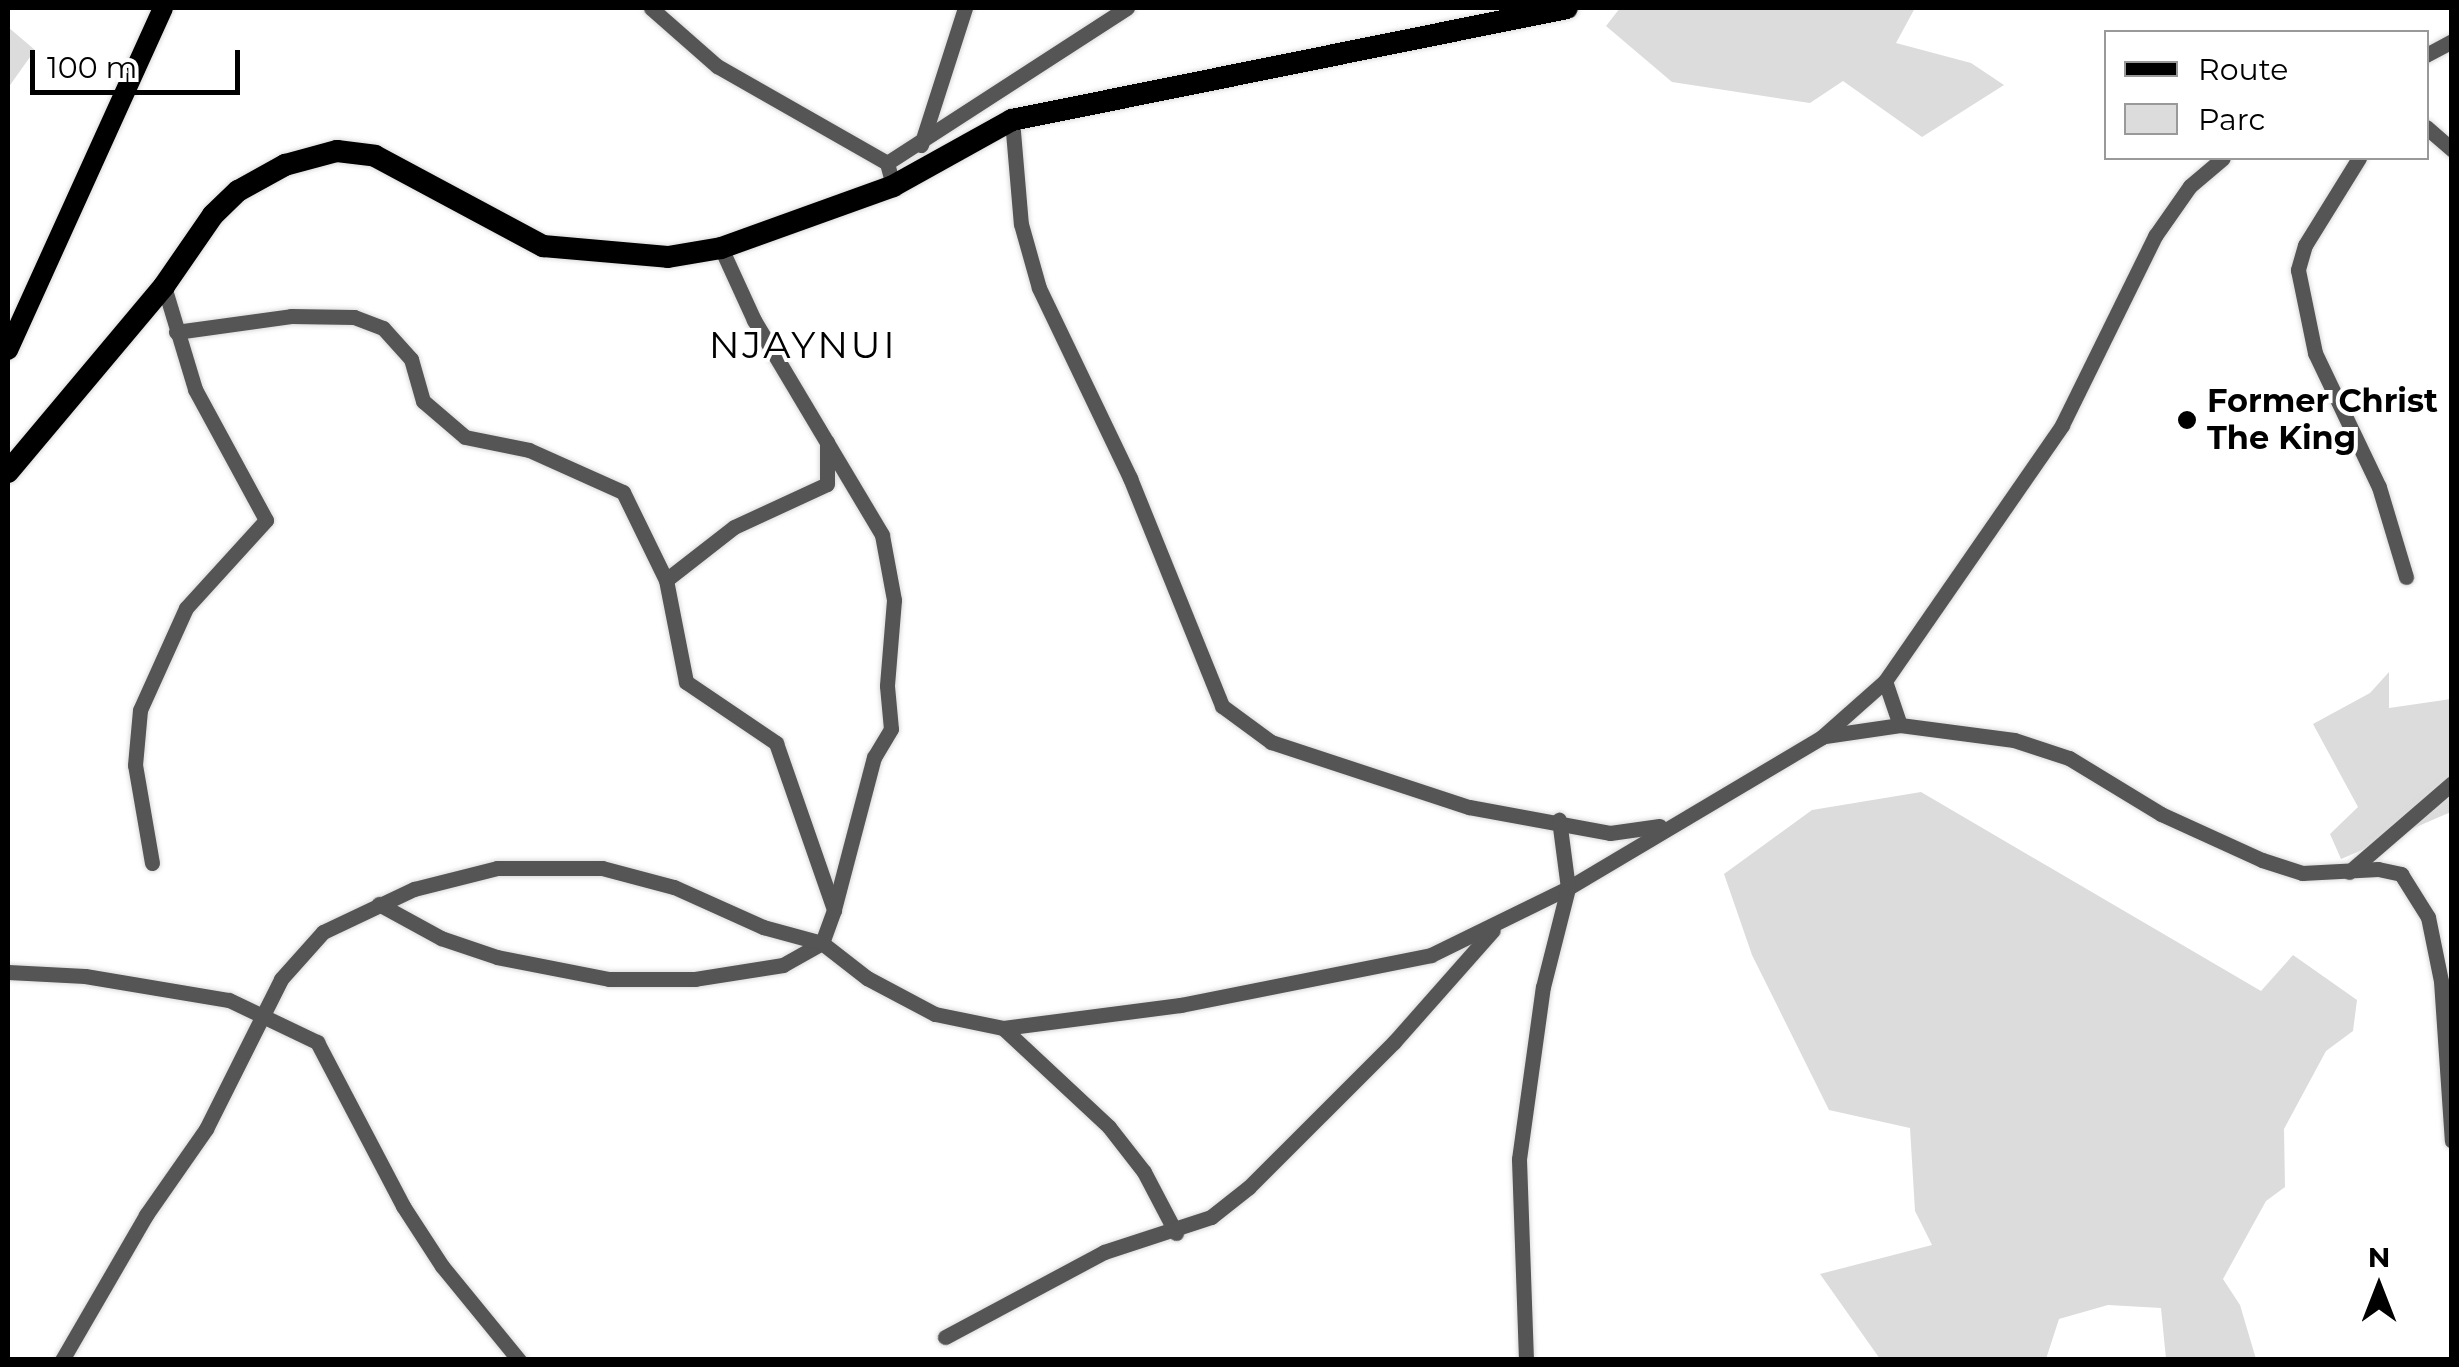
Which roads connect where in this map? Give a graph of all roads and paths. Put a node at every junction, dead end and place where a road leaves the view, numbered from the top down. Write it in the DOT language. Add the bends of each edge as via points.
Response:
graph roads {
  1 [pos="163,8"];
  2 [pos="651,8"];
  3 [pos="965,8"];
  4 [pos="1127,8"];
  5 [pos="1567,8"];
  6 [pos="2452,41"];
  7 [pos="2429,55"];
  8 [pos="1012,120"];
  9 [pos="2429,130"];
  10 [pos="921,145"];
  11 [pos="2452,150"];
  12 [pos="2222,160"];
  13 [pos="2358,160"];
  14 [pos="887,163"];
  15 [pos="893,186"];
  16 [pos="721,248"];
  17 [pos="164,286"];
  18 [pos="176,332"];
  19 [pos="8,350"];
  20 [pos="827,440"];
  21 [pos="8,472"];
  22 [pos="2406,577"];
  23 [pos="666,580"];
  24 [pos="1884,680"];
  25 [pos="1900,725"];
  26 [pos="1822,737"];
  27 [pos="2452,782"];
  28 [pos="1559,820"];
  29 [pos="1666,826"];
  30 [pos="152,864"];
  31 [pos="2349,872"];
  32 [pos="1568,888"];
  33 [pos="380,904"];
  34 [pos="834,910"];
  35 [pos="1496,926"];
  36 [pos="822,943"];
  37 [pos="8,972"];
  38 [pos="262,1011"];
  39 [pos="1003,1028"];
  40 [pos="2452,1141"];
  41 [pos="1176,1232"];
  42 [pos="945,1337"];
  43 [pos="62,1360"];
  44 [pos="519,1360"];
  45 [pos="1526,1360"];
  1 -- 19 [label="main road"];
  2 -- 14 [label="street" via="717,66"];
  3 -- 10 [label="street"];
  4 -- 10 [label="street"];
  5 -- 8 [label="highway"];
  6 -- 7 [label="street"];
  8 -- 15 [label="highway"];
  8 -- 28 [label="street" via="1020,224 1039,288 1130,478 1222,706 1271,742 1469,807"];
  9 -- 11 [label="street"];
  10 -- 14 [label="street"];
  12 -- 24 [label="street" via="2190,186 2154,236 2062,425"];
  13 -- 22 [label="street" via="2305,244 2298,270 2314,353 2379,487"];
  14 -- 15 [label="street"];
  15 -- 16 [label="highway"];
  16 -- 17 [label="highway" via="668,257 544,246 375,156 337,151 285,166 238,191"];
  16 -- 20 [label="street" via="754,320"];
  17 -- 18 [label="street"];
  17 -- 21 [label="highway"];
  18 -- 23 [label="street" via="291,316 354,317 383,328 411,359 423,401 465,437 529,450 623,492"];
  18 -- 30 [label="street" via="195,389 266,520 186,608 140,710 135,765"];
  20 -- 23 [label="street" via="827,484 734,527"];
  20 -- 34 [label="street" via="882,535 894,600 886,686 891,729 874,757"];
  23 -- 34 [label="street" via="686,682 776,743"];
  24 -- 25 [label="street"];
  24 -- 26 [label="street"];
  25 -- 26 [label="street"];
  25 -- 31 [label="street" via="1966,731 2069,758 2161,814 2262,860 2302,873"];
  26 -- 29 [label="street"];
  27 -- 31 [label="street"];
  28 -- 29 [label="street" via="1610,833"];
  28 -- 32 [label="street"];
  29 -- 32 [label="street"];
  31 -- 40 [label="street" via="2401,874 2428,917 2441,981"];
  32 -- 35 [label="street"];
  32 -- 45 [label="street" via="1525,1094 1520,1159"];
  33 -- 36 [label="street" via="497,868 602,868 674,887 762,928"];
  33 -- 36 [label="street" via="478,951 609,979 696,979 783,965"];
  33 -- 38 [label="street" via="324,932"];
  34 -- 36 [label="street"];
  35 -- 39 [label="street" via="1431,955 1384,965 1181,1005"];
  35 -- 41 [label="street" via="1250,1187"];
  36 -- 39 [label="street" via="867,978 935,1014"];
  37 -- 38 [label="street" via="85,976"];
  38 -- 43 [label="street" via="206,1128 146,1215"];
  38 -- 44 [label="street" via="328,1054 402,1206"];
  39 -- 41 [label="street" via="1110,1127"];
  41 -- 42 [label="street" via="1104,1252"];
}
